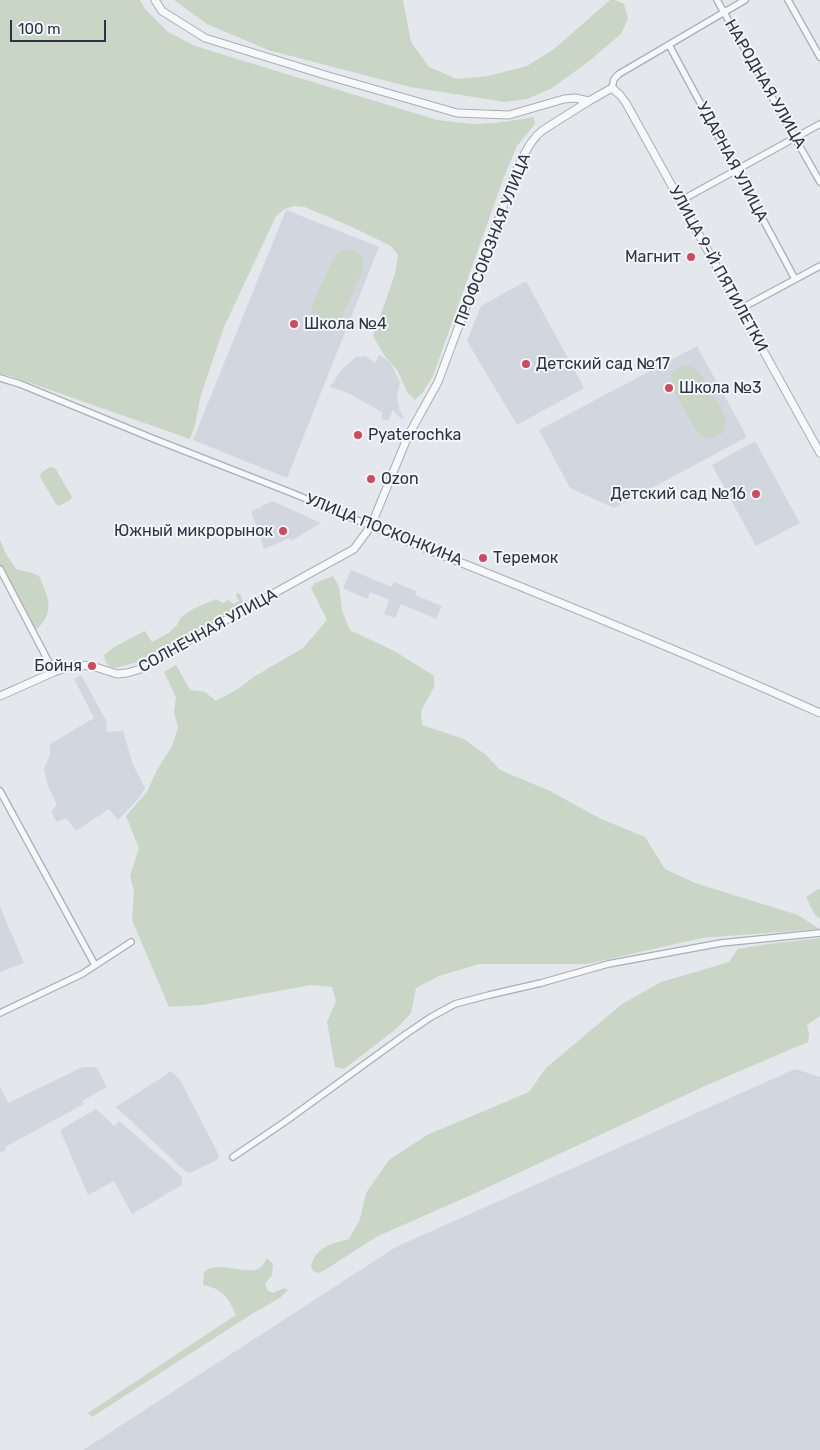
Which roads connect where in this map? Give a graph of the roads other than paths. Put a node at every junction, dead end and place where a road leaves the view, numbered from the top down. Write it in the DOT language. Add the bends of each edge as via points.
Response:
graph roads {
  1 [pos="155,0"];
  2 [pos="717,0"];
  3 [pos="745,0"];
  4 [pos="788,0"];
  5 [pos="724,13"];
  6 [pos="669,45"];
  7 [pos="820,58"];
  8 [pos="612,88"];
  9 [pos="589,101"];
  10 [pos="820,124"];
  11 [pos="796,137"];
  12 [pos="737,171"];
  13 [pos="820,182"];
  14 [pos="680,202"];
  15 [pos="820,266"];
  16 [pos="795,279"];
  17 [pos="740,309"];
  18 [pos="0,378"];
  19 [pos="820,453"];
  20 [pos="371,526"];
  21 [pos="0,569"];
  22 [pos="54,672"];
  23 [pos="0,696"];
  24 [pos="820,713"];
  25 [pos="0,791"];
  26 [pos="820,933"];
  27 [pos="131,942"];
  28 [pos="95,965"];
  29 [pos="0,1013"];
  30 [pos="233,1157"];
  1 -- 9 [label="street" via="162,11 205,38 457,113 509,115 564,98"];
  2 -- 5 [label="street, НАРОДНАЯ УЛИЦА"];
  3 -- 5 [label="street, ПРОФСОЮЗНАЯ УЛИЦА"];
  4 -- 7 [label="street"];
  5 -- 6 [label="street, ПРОФСОЮЗНАЯ УЛИЦА"];
  5 -- 11 [label="street, НАРОДНАЯ УЛИЦА"];
  6 -- 8 [label="street, ПРОФСОЮЗНАЯ УЛИЦА" via="619,74"];
  6 -- 12 [label="street, УДАРНАЯ УЛИЦА"];
  8 -- 9 [label="street, ПРОФСОЮЗНАЯ УЛИЦА"];
  8 -- 14 [label="street, УЛИЦА 9-Й ПЯТИЛЕТКИ" via="626,103"];
  9 -- 20 [label="street, ПРОФСОЮЗНАЯ УЛИЦА" via="537,134 523,157 438,382 408,436"];
  10 -- 11 [label="street"];
  11 -- 12 [label="street"];
  11 -- 13 [label="street, НАРОДНАЯ УЛИЦА"];
  12 -- 14 [label="street"];
  12 -- 16 [label="street, УДАРНАЯ УЛИЦА"];
  14 -- 17 [label="street, УЛИЦА 9-Й ПЯТИЛЕТКИ"];
  15 -- 16 [label="street"];
  16 -- 17 [label="street"];
  17 -- 19 [label="street, УЛИЦА 9-Й ПЯТИЛЕТКИ"];
  18 -- 20 [label="street, УЛИЦА ПОСКОНКИНА"];
  20 -- 22 [label="street, СОЛНЕЧНАЯ УЛИЦА" via="354,549 141,669 117,674 92,666 74,665"];
  20 -- 24 [label="street, УЛИЦА ПОСКОНКИНА" via="716,666"];
  21 -- 22 [label="street"];
  22 -- 23 [label="street, СОЛНЕЧНАЯ УЛИЦА"];
  25 -- 28 [label="street"];
  26 -- 30 [label="street" via="721,943 608,964 455,1004 406,1034"];
  27 -- 28 [label="street"];
  28 -- 29 [label="street"];
}
